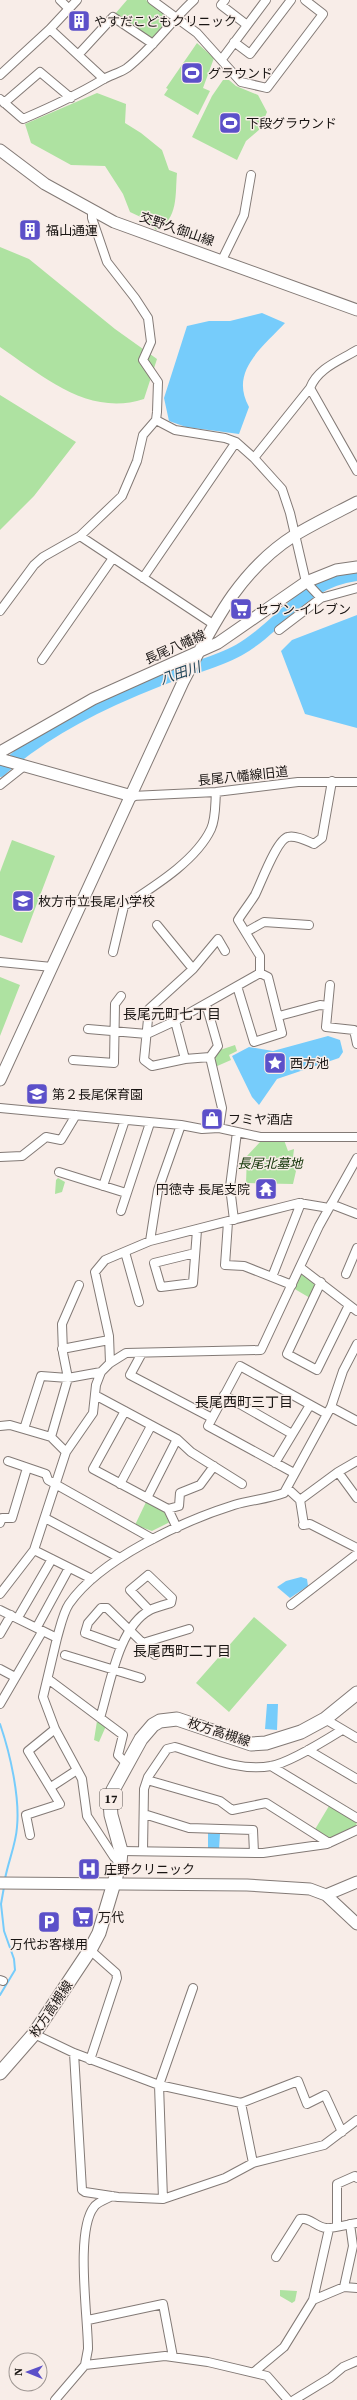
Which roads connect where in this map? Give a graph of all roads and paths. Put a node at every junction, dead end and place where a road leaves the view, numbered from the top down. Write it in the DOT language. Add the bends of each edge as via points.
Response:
graph roads {
  1 [pos="60,0"];
  2 [pos="77,0"];
  3 [pos="152,0"];
  4 [pos="194,0"];
  5 [pos="225,0"];
  6 [pos="266,0"];
  7 [pos="291,0"];
  8 [pos="310,1"];
  9 [pos="69,9"];
  10 [pos="174,18"];
  11 [pos="247,26"];
  12 [pos="50,29"];
  13 [pos="234,42"];
  14 [pos="153,44"];
  15 [pos="78,56"];
  16 [pos="222,59"];
  17 [pos="0,75"];
  18 [pos="104,79"];
  19 [pos="71,98"];
  20 [pos="2,101"];
  21 [pos="0,150"];
  22 [pos="251,175"];
  23 [pos="92,212"];
  24 [pos="222,260"];
  25 [pos="357,310"];
  26 [pos="357,350"];
  27 [pos="310,388"];
  28 [pos="156,420"];
  29 [pos="236,442"];
  30 [pos="254,458"];
  31 [pos="357,471"];
  32 [pos="357,502"];
  33 [pos="80,536"];
  34 [pos="294,536"];
  35 [pos="113,558"];
  36 [pos="357,566"];
  37 [pos="143,578"];
  38 [pos="308,585"];
  39 [pos="357,588"];
  40 [pos="322,598"];
  41 [pos="0,611"];
  42 [pos="212,624"];
  43 [pos="279,630"];
  44 [pos="196,657"];
  45 [pos="42,660"];
  46 [pos="0,752"];
  47 [pos="0,759"];
  48 [pos="23,766"];
  49 [pos="332,781"];
  50 [pos="357,782"];
  51 [pos="0,785"];
  52 [pos="216,792"];
  53 [pos="132,796"];
  54 [pos="157,925"];
  55 [pos="309,925"];
  56 [pos="246,932"];
  57 [pos="225,951"];
  58 [pos="113,952"];
  59 [pos="0,962"];
  60 [pos="52,966"];
  61 [pos="193,969"];
  62 [pos="260,973"];
  63 [pos="330,985"];
  64 [pos="237,986"];
  65 [pos="121,996"];
  66 [pos="206,1004"];
  67 [pos="328,1006"];
  68 [pos="279,1016"];
  69 [pos="174,1021"];
  70 [pos="88,1029"];
  71 [pos="113,1031"];
  72 [pos="147,1034"];
  73 [pos="357,1044"];
  74 [pos="210,1057"];
  75 [pos="185,1059"];
  76 [pos="73,1060"];
  77 [pos="0,1080"];
  78 [pos="0,1108"];
  79 [pos="76,1115"];
  80 [pos="125,1120"];
  81 [pos="150,1123"];
  82 [pos="182,1125"];
  83 [pos="219,1128"];
  84 [pos="237,1132"];
  85 [pos="357,1137"];
  86 [pos="0,1156"];
  87 [pos="357,1158"];
  88 [pos="59,1172"];
  89 [pos="103,1186"];
  90 [pos="126,1193"];
  91 [pos="301,1204"];
  92 [pos="330,1206"];
  93 [pos="121,1211"];
  94 [pos="357,1214"];
  95 [pos="231,1221"];
  96 [pos="197,1230"];
  97 [pos="150,1241"];
  98 [pos="356,1251"];
  99 [pos="124,1252"];
  100 [pos="195,1253"];
  101 [pos="300,1268"];
  102 [pos="346,1274"];
  103 [pos="272,1277"];
  104 [pos="321,1282"];
  105 [pos="79,1285"];
  106 [pos="292,1285"];
  107 [pos="139,1302"];
  108 [pos="354,1307"];
  109 [pos="109,1340"];
  110 [pos="357,1344"];
  111 [pos="62,1349"];
  112 [pos="142,1353"];
  113 [pos="110,1363"];
  114 [pos="101,1372"];
  115 [pos="68,1378"];
  116 [pos="95,1394"];
  117 [pos="224,1395"];
  118 [pos="310,1405"];
  119 [pos="329,1410"];
  120 [pos="125,1411"];
  121 [pos="212,1418"];
  122 [pos="357,1420"];
  123 [pos="0,1426"];
  124 [pos="151,1426"];
  125 [pos="24,1429"];
  126 [pos="292,1434"];
  127 [pos="51,1437"];
  128 [pos="177,1439"];
  129 [pos="66,1452"];
  130 [pos="8,1461"];
  131 [pos="357,1461"];
  132 [pos="275,1463"];
  133 [pos="214,1466"];
  134 [pos="26,1468"];
  135 [pos="294,1472"];
  136 [pos="338,1472"];
  137 [pos="55,1484"];
  138 [pos="120,1484"];
  139 [pos="242,1484"];
  140 [pos="286,1488"];
  141 [pos="146,1498"];
  142 [pos="357,1498"];
  143 [pos="300,1500"];
  144 [pos="168,1509"];
  145 [pos="45,1518"];
  146 [pos="0,1523"];
  147 [pos="177,1528"];
  148 [pos="153,1538"];
  149 [pos="357,1548"];
  150 [pos="34,1550"];
  151 [pos="357,1554"];
  152 [pos="120,1558"];
  153 [pos="52,1559"];
  154 [pos="69,1568"];
  155 [pos="92,1579"];
  156 [pos="0,1594"];
  157 [pos="291,1605"];
  158 [pos="0,1610"];
  159 [pos="149,1610"];
  160 [pos="20,1614"];
  161 [pos="11,1615"];
  162 [pos="38,1625"];
  163 [pos="129,1629"];
  164 [pos="189,1629"];
  165 [pos="42,1632"];
  166 [pos="0,1634"];
  167 [pos="57,1638"];
  168 [pos="143,1643"];
  169 [pos="121,1646"];
  170 [pos="65,1655"];
  171 [pos="155,1656"];
  172 [pos="0,1669"];
  173 [pos="114,1670"];
  174 [pos="15,1677"];
  175 [pos="140,1678"];
  176 [pos="48,1679"];
  177 [pos="357,1693"];
  178 [pos="0,1704"];
  179 [pos="100,1718"];
  180 [pos="325,1719"];
  181 [pos="56,1729"];
  182 [pos="342,1730"];
  183 [pos="357,1738"];
  184 [pos="308,1750"];
  185 [pos="128,1765"];
  186 [pos="271,1766"];
  187 [pos="77,1770"];
  188 [pos="357,1779"];
  189 [pos="147,1780"];
  190 [pos="51,1787"];
  191 [pos="144,1814"];
  192 [pos="357,1818"];
  193 [pos="357,1830"];
  194 [pos="30,1835"];
  195 [pos="329,1843"];
  196 [pos="143,1851"];
  197 [pos="254,1853"];
  198 [pos="120,1857"];
  199 [pos="357,1882"];
  200 [pos="4,1883"];
  201 [pos="114,1884"];
  202 [pos="326,1895"];
  203 [pos="357,1924"];
  204 [pos="90,1950"];
  205 [pos="193,1988"];
  206 [pos="34,2034"];
  207 [pos="74,2053"];
  208 [pos="90,2060"];
  209 [pos="0,2073"];
  210 [pos="159,2085"];
  211 [pos="241,2103"];
  212 [pos="357,2120"];
  213 [pos="342,2132"];
  214 [pos="253,2163"];
  215 [pos="357,2178"];
  216 [pos="112,2196"];
  217 [pos="163,2199"];
  218 [pos="354,2223"];
  219 [pos="333,2227"];
  220 [pos="276,2258"];
  221 [pos="344,2287"];
  222 [pos="357,2288"];
  223 [pos="313,2300"];
  224 [pos="88,2320"];
  225 [pos="173,2357"];
  226 [pos="357,2361"];
  227 [pos="85,2365"];
  228 [pos="254,2372"];
  229 [pos="55,2400"];
  230 [pos="288,2400"];
  231 [pos="294,2400"];
  1 -- 9 [label="street"];
  2 -- 9 [label="street"];
  3 -- 10 [label="street"];
  4 -- 10 [label="street"];
  5 -- 11 [label="street" via="221,5"];
  6 -- 11 [label="street"];
  7 -- 13 [label="street" via="250,54"];
  8 -- 16 [label="street" via="323,14 267,88 241,82"];
  9 -- 12 [label="street"];
  10 -- 14 [label="street"];
  10 -- 16 [label="street" via="197,33"];
  11 -- 13 [label="street"];
  12 -- 15 [label="street"];
  12 -- 17 [label="street"];
  13 -- 16 [label="street"];
  14 -- 15 [label="street" via="113,17"];
  14 -- 18 [label="street" via="126,69"];
  15 -- 18 [label="street"];
  18 -- 19 [label="street"];
  19 -- 20 [label="street" via="23,119"];
  19 -- 20 [label="street" via="40,72"];
  21 -- 23 [label="street, 交野久御山線" via="45,184"];
  22 -- 24 [label="street" via="244,215"];
  23 -- 24 [label="street, 交野久御山線"];
  23 -- 28 [label="street" via="107,262 148,318 151,342 143,360 158,382"];
  24 -- 25 [label="street, 交野久御山線"];
  26 -- 27 [label="street" via="325,369 314,378"];
  27 -- 30 [label="street"];
  27 -- 31 [label="street"];
  28 -- 29 [label="street" via="175,430"];
  28 -- 33 [label="street" via="143,436 137,461 122,496"];
  29 -- 30 [label="street"];
  29 -- 37 [label="street"];
  30 -- 34 [label="street" via="282,490"];
  32 -- 34 [label="street"];
  33 -- 35 [label="street"];
  33 -- 41 [label="street" via="34,565"];
  34 -- 38 [label="street"];
  34 -- 42 [label="street" via="255,568"];
  35 -- 37 [label="street"];
  35 -- 45 [label="street"];
  36 -- 38 [label="street, 長尾八幡線" via="336,570"];
  37 -- 42 [label="street"];
  38 -- 40 [label="street"];
  38 -- 44 [label="street, 長尾八幡線"];
  39 -- 40 [label="street"];
  40 -- 43 [label="street"];
  42 -- 44 [label="street"];
  44 -- 46 [label="street, 長尾八幡線" via="93,698"];
  44 -- 53 [label="street"];
  47 -- 48 [label="street"];
  48 -- 51 [label="street"];
  48 -- 53 [label="street"];
  49 -- 50 [label="street, 長尾八幡線旧道"];
  49 -- 52 [label="street, 長尾八幡線旧道" via="298,782"];
  49 -- 56 [label="street" via="322,838 314,844 301,838 285,838 273,854 254,896 238,920"];
  52 -- 53 [label="street, 長尾八幡線旧道"];
  52 -- 58 [label="street" via="211,829 172,874 124,906"];
  53 -- 60 [label="street"];
  54 -- 61 [label="street"];
  55 -- 56 [label="street" via="264,922"];
  56 -- 62 [label="street" via="260,956"];
  57 -- 61 [label="street" via="218,939"];
  59 -- 60 [label="street"];
  60 -- 77 [label="street"];
  61 -- 72 [label="street" via="149,1009"];
  62 -- 64 [label="street"];
  62 -- 68 [label="street" via="268,977"];
  63 -- 67 [label="street"];
  64 -- 66 [label="street"];
  64 -- 68 [label="street" via="254,1042 282,1033"];
  65 -- 71 [label="street" via="115,1004"];
  66 -- 69 [label="street"];
  66 -- 74 [label="street" via="218,1046"];
  67 -- 68 [label="street" via="320,1005"];
  67 -- 73 [label="street" via="326,1027 354,1030"];
  69 -- 72 [label="street"];
  69 -- 75 [label="street"];
  70 -- 71 [label="street"];
  71 -- 72 [label="street"];
  71 -- 76 [label="street" via="114,1063"];
  72 -- 75 [label="street" via="144,1060 152,1066"];
  74 -- 75 [label="street"];
  74 -- 83 [label="street" via="222,1108"];
  78 -- 79 [label="street"];
  79 -- 80 [label="street"];
  79 -- 86 [label="street" via="61,1140 46,1137 22,1156"];
  80 -- 81 [label="street"];
  80 -- 89 [label="street"];
  81 -- 82 [label="street"];
  81 -- 90 [label="street"];
  82 -- 83 [label="street" via="202,1129"];
  82 -- 97 [label="street" via="158,1190"];
  83 -- 84 [label="street"];
  84 -- 85 [label="street" via="260,1137"];
  84 -- 95 [label="street" via="230,1187"];
  87 -- 92 [label="street"];
  88 -- 89 [label="street"];
  89 -- 90 [label="street"];
  90 -- 93 [label="street"];
  91 -- 92 [label="street"];
  91 -- 95 [label="street"];
  91 -- 103 [label="street"];
  92 -- 94 [label="street"];
  92 -- 101 [label="street"];
  95 -- 96 [label="street"];
  95 -- 103 [label="street" via="225,1265 244,1266"];
  96 -- 97 [label="street"];
  96 -- 100 [label="street"];
  97 -- 99 [label="street"];
  98 -- 102 [label="street"];
  99 -- 107 [label="street"];
  99 -- 109 [label="street" via="105,1260 95,1272"];
  100 -- 100 [label="street" via="193,1283 161,1287 154,1263"];
  101 -- 104 [label="street"];
  101 -- 106 [label="street"];
  103 -- 106 [label="street"];
  104 -- 108 [label="street"];
  104 -- 108 [label="street" via="287,1354 317,1370"];
  105 -- 111 [label="street" via="62,1324"];
  106 -- 112 [label="street" via="261,1350"];
  109 -- 111 [label="street"];
  109 -- 113 [label="street"];
  110 -- 119 [label="street" via="343,1371"];
  111 -- 115 [label="street"];
  112 -- 113 [label="street" via="126,1353"];
  112 -- 121 [label="street" via="130,1375"];
  113 -- 114 [label="street"];
  114 -- 115 [label="street"];
  114 -- 116 [label="street"];
  115 -- 125 [label="street" via="41,1376"];
  115 -- 127 [label="street"];
  116 -- 120 [label="street"];
  116 -- 129 [label="street" via="93,1413"];
  117 -- 118 [label="street" via="240,1366"];
  117 -- 121 [label="street"];
  117 -- 126 [label="street"];
  118 -- 119 [label="street"];
  118 -- 126 [label="street"];
  119 -- 122 [label="street"];
  119 -- 135 [label="street"];
  120 -- 124 [label="street"];
  120 -- 138 [label="street" via="93,1469"];
  121 -- 132 [label="street" via="208,1426"];
  123 -- 125 [label="street" via="10,1425"];
  124 -- 128 [label="street"];
  124 -- 138 [label="street"];
  125 -- 127 [label="street"];
  126 -- 132 [label="street"];
  127 -- 129 [label="street"];
  128 -- 133 [label="street" via="190,1452"];
  128 -- 141 [label="street"];
  129 -- 137 [label="street"];
  130 -- 134 [label="street"];
  131 -- 136 [label="street"];
  132 -- 135 [label="street"];
  133 -- 139 [label="street"];
  133 -- 144 [label="street" via="200,1485 180,1493 179,1506"];
  134 -- 137 [label="street" via="46,1474 48,1480"];
  134 -- 146 [label="street" via="12,1518 2,1518"];
  135 -- 140 [label="street"];
  136 -- 142 [label="street"];
  136 -- 143 [label="street"];
  137 -- 145 [label="street"];
  137 -- 148 [label="street"];
  138 -- 141 [label="street"];
  140 -- 143 [label="street"];
  140 -- 147 [label="street" via="284,1493 265,1500 235,1505"];
  141 -- 144 [label="street"];
  143 -- 149 [label="street" via="304,1525 310,1524"];
  144 -- 147 [label="street"];
  145 -- 150 [label="street"];
  145 -- 152 [label="street"];
  147 -- 148 [label="street"];
  148 -- 152 [label="street"];
  150 -- 153 [label="street"];
  150 -- 156 [label="street"];
  151 -- 157 [label="street"];
  152 -- 155 [label="street"];
  153 -- 154 [label="street"];
  153 -- 160 [label="street"];
  154 -- 155 [label="street"];
  154 -- 162 [label="street"];
  155 -- 167 [label="street" via="68,1604"];
  158 -- 161 [label="street"];
  159 -- 159 [label="street" via="170,1603 172,1598 148,1575 130,1590"];
  159 -- 163 [label="street"];
  161 -- 165 [label="street"];
  161 -- 166 [label="street"];
  163 -- 168 [label="street"];
  163 -- 169 [label="street"];
  163 -- 169 [label="street" via="107,1608 101,1608 88,1623 85,1633"];
  164 -- 168 [label="street"];
  165 -- 167 [label="street"];
  165 -- 174 [label="street"];
  167 -- 176 [label="street"];
  168 -- 171 [label="street"];
  169 -- 173 [label="street"];
  170 -- 173 [label="street"];
  172 -- 174 [label="street"];
  173 -- 175 [label="street"];
  173 -- 179 [label="street"];
  174 -- 178 [label="street"];
  176 -- 179 [label="street"];
  176 -- 181 [label="street" via="42,1697"];
  177 -- 180 [label="main road, 枚方高槻線 / 17"];
  179 -- 185 [label="street" via="123,1735 118,1755"];
  180 -- 182 [label="street"];
  180 -- 185 [label="main road, 枚方高槻線 / 17" via="301,1732 266,1743 251,1744 186,1721 160,1721 141,1739"];
  181 -- 187 [label="street"];
  181 -- 190 [label="street" via="28,1751"];
  182 -- 183 [label="street"];
  182 -- 184 [label="street"];
  184 -- 186 [label="street"];
  184 -- 188 [label="street"];
  185 -- 198 [label="main road, 枚方高槻線 / 17" via="117,1782 110,1803"];
  186 -- 189 [label="street" via="236,1766 175,1747 167,1749"];
  186 -- 192 [label="street"];
  187 -- 190 [label="street"];
  187 -- 198 [label="street" via="82,1779 87,1816 114,1857"];
  189 -- 191 [label="street" via="144,1789"];
  189 -- 195 [label="street" via="220,1801 232,1810 266,1803"];
  190 -- 194 [label="street" via="60,1804 26,1815"];
  191 -- 196 [label="street"];
  191 -- 197 [label="street" via="189,1828 254,1830"];
  193 -- 195 [label="street"];
  195 -- 197 [label="street"];
  196 -- 197 [label="street"];
  196 -- 198 [label="street"];
  198 -- 201 [label="main road, 枚方高槻線 / 17"];
  199 -- 202 [label="street"];
  200 -- 201 [label="street"];
  201 -- 202 [label="street" via="277,1886 310,1889"];
  201 -- 204 [label="main road, 枚方高槻線 / 17" via="99,1933"];
  202 -- 203 [label="street"];
  204 -- 206 [label="main road, 枚方高槻線 / 17"];
  204 -- 208 [label="street" via="116,1973 117,1978"];
  205 -- 210 [label="street"];
  206 -- 207 [label="street"];
  206 -- 209 [label="main road, 枚方高槻線 / 17"];
  207 -- 208 [label="street"];
  207 -- 216 [label="street" via="82,2190"];
  208 -- 210 [label="street"];
  210 -- 211 [label="street"];
  210 -- 217 [label="street"];
  211 -- 213 [label="street" via="298,2081 307,2104 325,2095"];
  211 -- 214 [label="street"];
  212 -- 213 [label="street"];
  213 -- 214 [label="street" via="324,2145"];
  214 -- 217 [label="street" via="225,2178"];
  215 -- 219 [label="street" via="355,2176 337,2184"];
  216 -- 217 [label="street"];
  216 -- 224 [label="street" via="94,2206 87,2219 84,2248"];
  218 -- 219 [label="street"];
  218 -- 221 [label="street" via="353,2246"];
  219 -- 220 [label="street" via="320,2227 306,2218 300,2219"];
  219 -- 223 [label="street"];
  221 -- 222 [label="street"];
  221 -- 223 [label="street"];
  223 -- 228 [label="street" via="284,2347"];
  224 -- 225 [label="street" via="163,2304"];
  224 -- 227 [label="street"];
  225 -- 227 [label="street"];
  225 -- 228 [label="street"];
  226 -- 231 [label="street" via="343,2367"];
  227 -- 229 [label="street"];
  228 -- 230 [label="street" via="267,2376"];
}
